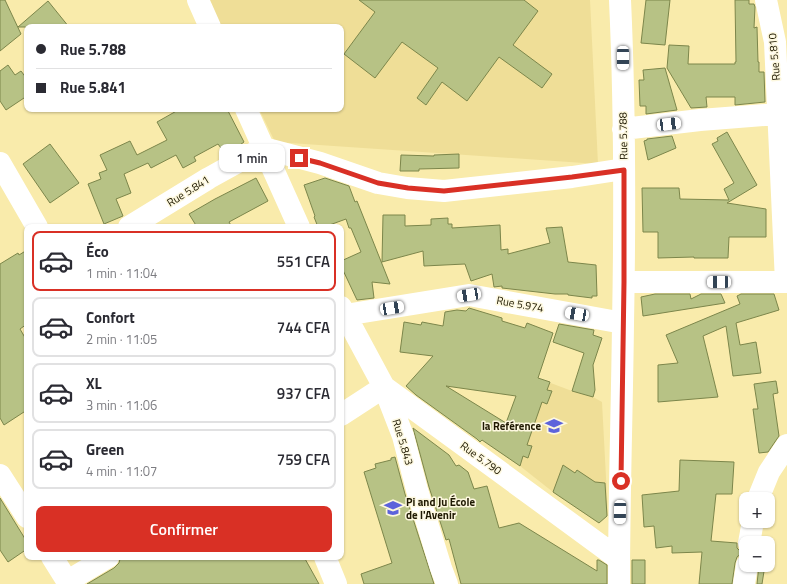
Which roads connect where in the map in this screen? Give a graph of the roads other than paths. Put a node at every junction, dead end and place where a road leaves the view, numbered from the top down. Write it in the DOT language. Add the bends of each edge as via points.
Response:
graph roads {
  1 [pos="198,0"];
  2 [pos="620,0"];
  3 [pos="766,0"];
  4 [pos="209,24"];
  5 [pos="781,42"];
  6 [pos="247,112"];
  7 [pos="778,114"];
  8 [pos="623,129"];
  9 [pos="263,148"];
  10 [pos="0,163"];
  11 [pos="784,166"];
  12 [pos="624,170"];
  13 [pos="36,224"];
  14 [pos="134,224"];
  15 [pos="298,224"];
  16 [pos="624,282"];
  17 [pos="786,282"];
  18 [pos="344,311"];
  19 [pos="344,313"];
  20 [pos="624,323"];
  21 [pos="384,387"];
  22 [pos="344,413"];
  23 [pos="787,445"];
  24 [pos="0,475"];
  25 [pos="761,492"];
  26 [pos="24,512"];
  27 [pos="619,559"];
  28 [pos="54,560"];
  29 [pos="103,560"];
  30 [pos="325,560"];
  31 [pos="745,572"];
  32 [pos="68,582"];
  33 [pos="336,584"];
  34 [pos="447,584"];
  35 [pos="620,584"];
  36 [pos="744,584"];
  1 -- 4 [label="street"];
  2 -- 8 [label="street, Rue 5.788"];
  3 -- 5 [label="street, Rue 5.810"];
  5 -- 7 [label="street, Rue 5.810"];
  6 -- 9 [label="street"];
  7 -- 8 [label="street"];
  7 -- 11 [label="street, Rue 5.810"];
  8 -- 12 [label="street, Rue 5.788"];
  9 -- 12 [label="street" via="320,163 378,183 444,191"];
  9 -- 14 [label="street, Rue 5.841"];
  9 -- 15 [label="street"];
  10 -- 13 [label="street"];
  11 -- 17 [label="street, Rue 5.810"];
  12 -- 16 [label="street, Rue 5.788"];
  16 -- 17 [label="street, Rue 5.810"];
  16 -- 20 [label="street, Rue 5.788"];
  18 -- 20 [label="street, Rue 5.974" via="469,295"];
  19 -- 21 [label="street, Rue 5.843"];
  20 -- 27 [label="street, Rue 5.788"];
  21 -- 22 [label="street"];
  21 -- 27 [label="street, Rue 5.790"];
  21 -- 34 [label="street, Rue 5.843" via="403,436"];
  23 -- 25 [label="street" via="769,472"];
  24 -- 26 [label="street"];
  27 -- 35 [label="street, Rue 5.788"];
  28 -- 32 [label="street"];
  29 -- 32 [label="street"];
  30 -- 33 [label="street"];
  31 -- 36 [label="street"];
}
